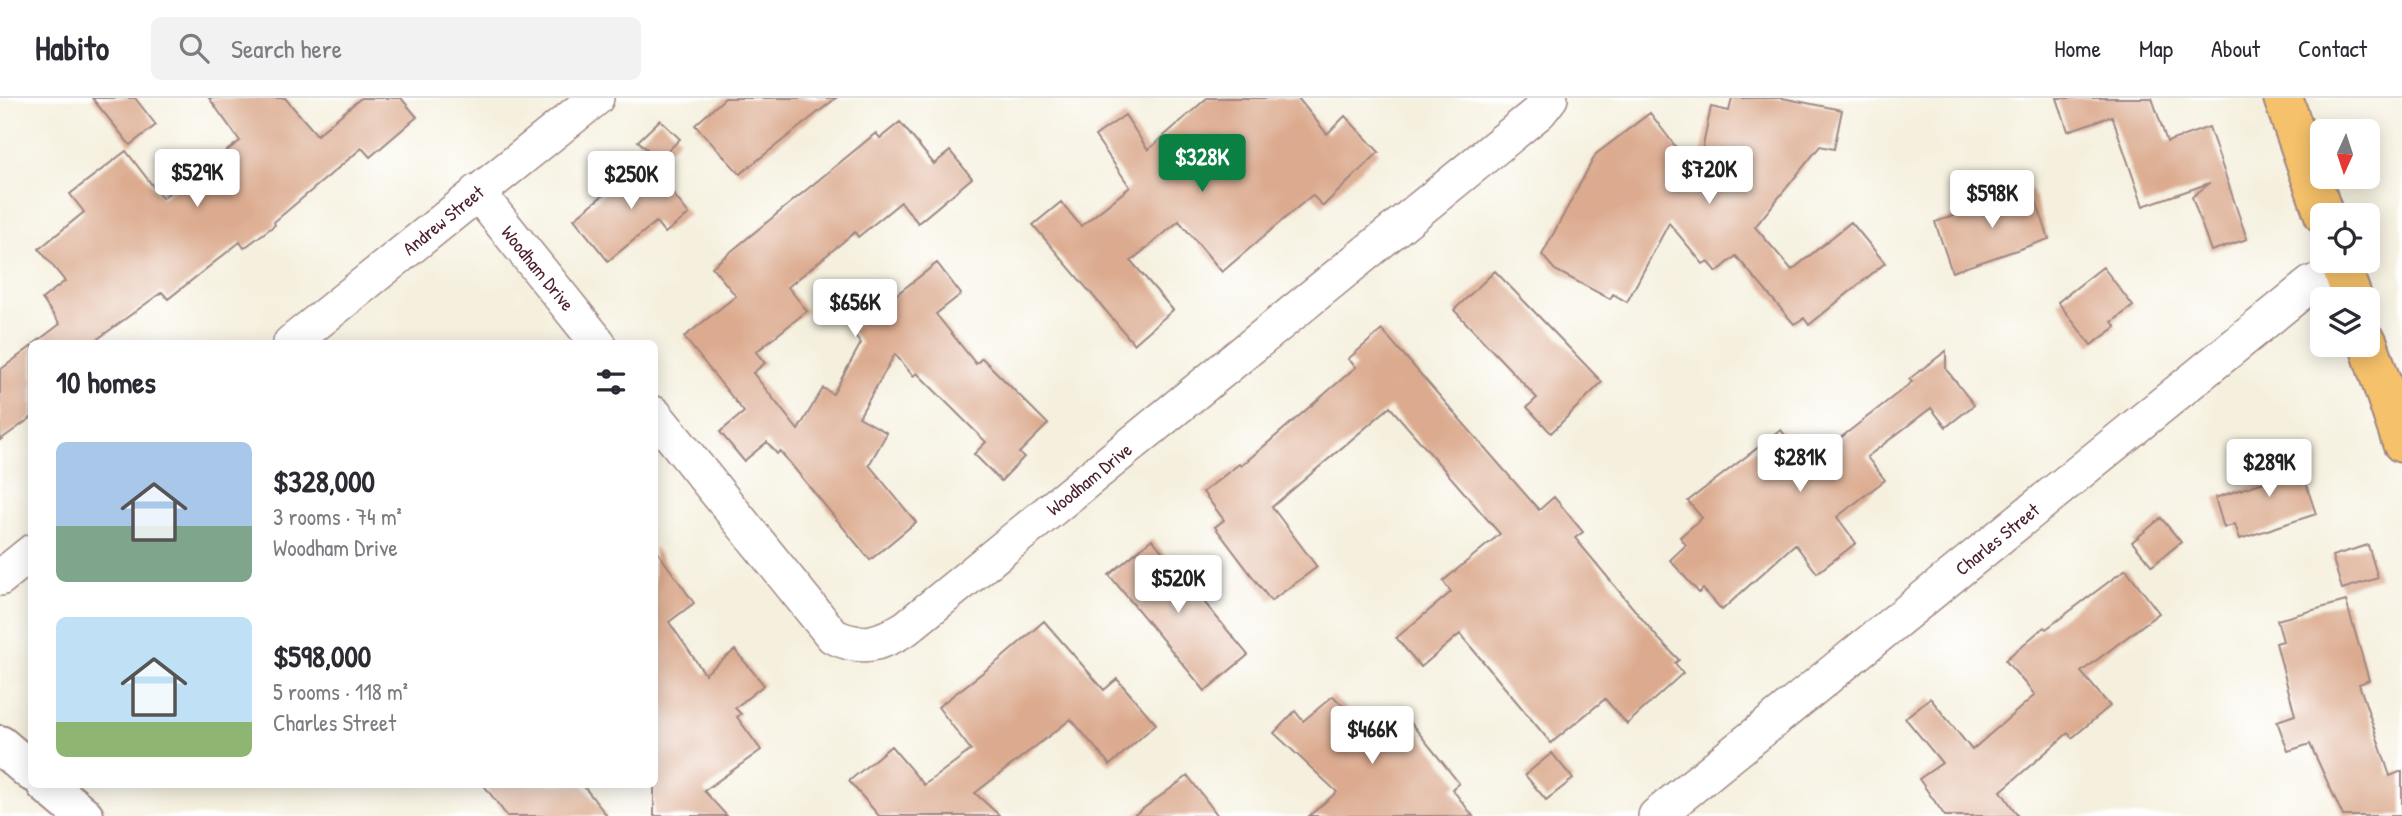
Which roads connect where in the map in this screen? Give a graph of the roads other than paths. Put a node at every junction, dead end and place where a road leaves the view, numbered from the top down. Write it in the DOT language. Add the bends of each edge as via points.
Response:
graph roads {
  1 [pos="596,98"];
  2 [pos="1550,98"];
  3 [pos="2283,98"];
  4 [pos="477,192"];
  5 [pos="2320,203"];
  6 [pos="2345,277"];
  7 [pos="295,340"];
  8 [pos="596,340"];
  9 [pos="2373,357"];
  10 [pos="658,419"];
  11 [pos="2402,443"];
  12 [pos="28,555"];
  13 [pos="0,578"];
  14 [pos="51,788"];
  15 [pos="83,816"];
  16 [pos="1656,816"];
  1 -- 4 [label="street, Andrew Street"];
  2 -- 10 [label="street, Woodham Drive" via="1529,121 887,640 867,645 833,636"];
  3 -- 5 [label="main road"];
  4 -- 7 [label="street, Andrew Street"];
  4 -- 8 [label="street, Woodham Drive"];
  6 -- 16 [label="street, Charles Street" via="2311,284"];
  9 -- 11 [label="main road"];
  12 -- 13 [label="street"];
  14 -- 15 [label="street"];
}
